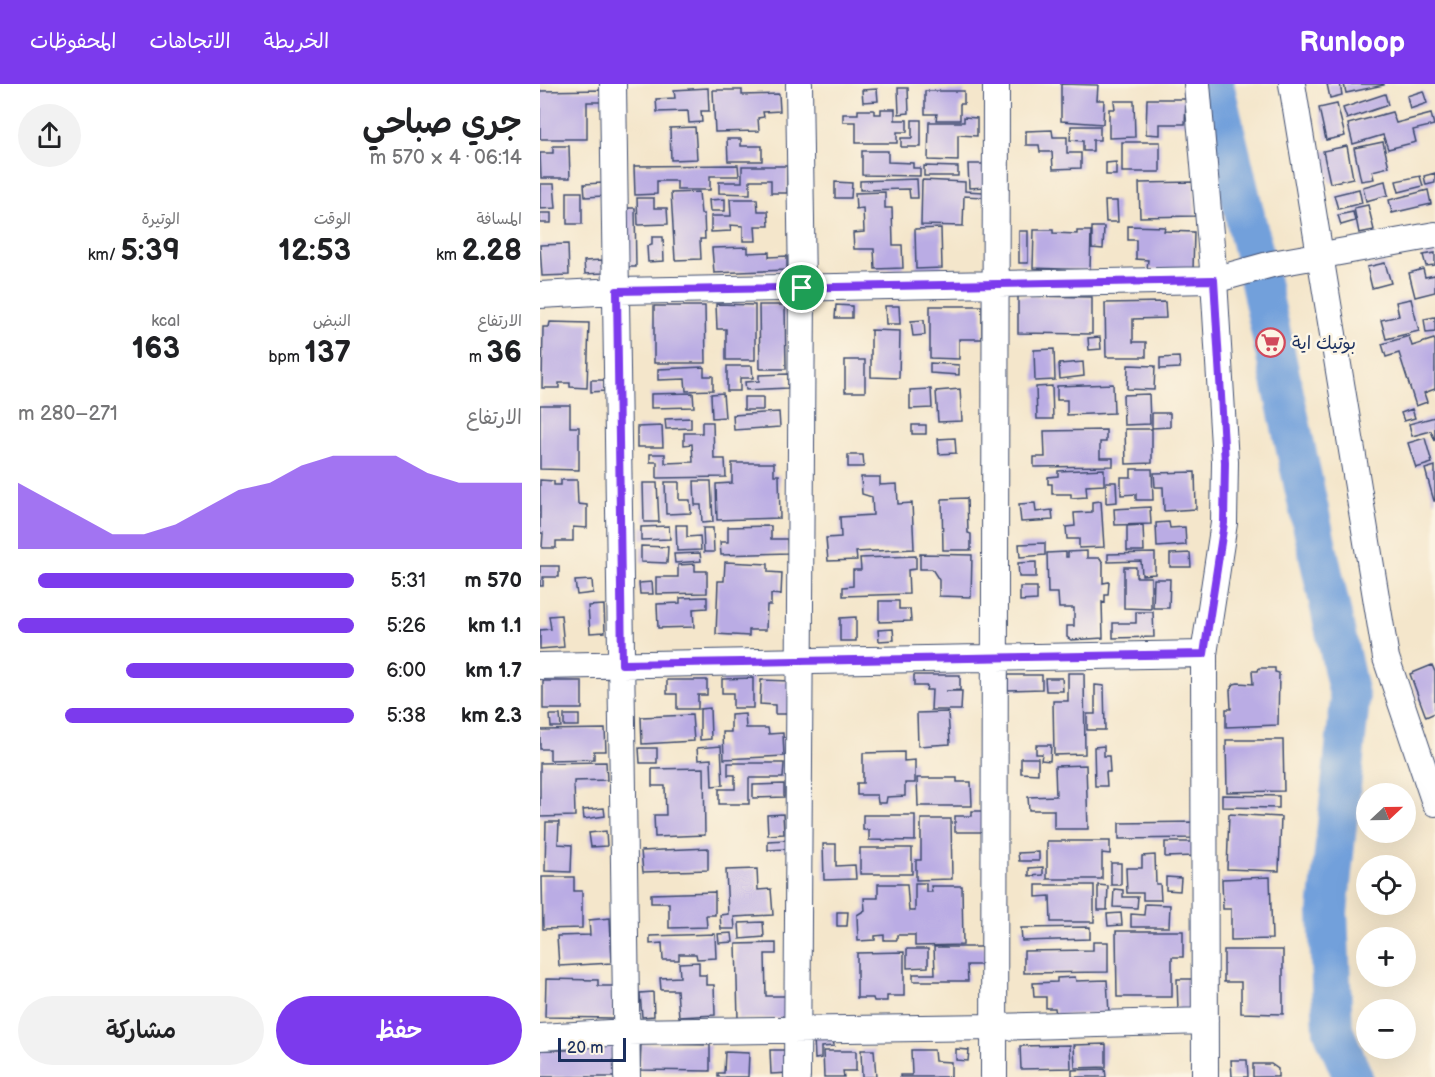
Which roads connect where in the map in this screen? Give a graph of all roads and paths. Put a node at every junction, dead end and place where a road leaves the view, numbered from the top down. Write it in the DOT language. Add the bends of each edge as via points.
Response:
graph roads {
  1 [pos="613,84"];
  2 [pos="799,84"];
  3 [pos="996,84"];
  4 [pos="1197,84"];
  5 [pos="1292,84"];
  6 [pos="1435,235"];
  7 [pos="1319,255"];
  8 [pos="1214,280"];
  9 [pos="996,285"];
  10 [pos="802,288"];
  11 [pos="617,291"];
  12 [pos="540,295"];
  13 [pos="1204,654"];
  14 [pos="996,659"];
  15 [pos="801,660"];
  16 [pos="622,664"];
  17 [pos="540,666"];
  18 [pos="1435,803"];
  19 [pos="1205,1021"];
  20 [pos="995,1027"];
  21 [pos="797,1029"];
  22 [pos="627,1032"];
  23 [pos="540,1037"];
  24 [pos="627,1077"];
  25 [pos="797,1077"];
  26 [pos="994,1077"];
  27 [pos="1205,1077"];
  1 -- 11 [label="street"];
  2 -- 10 [label="street"];
  3 -- 9 [label="street"];
  4 -- 8 [label="street"];
  5 -- 7 [label="street"];
  6 -- 7 [label="street"];
  7 -- 8 [label="street"];
  7 -- 18 [label="street" via="1386,658"];
  8 -- 9 [label="street"];
  8 -- 13 [label="street" via="1225,462 1224,523"];
  9 -- 10 [label="street"];
  9 -- 14 [label="street"];
  10 -- 11 [label="street"];
  10 -- 15 [label="street"];
  11 -- 12 [label="street"];
  11 -- 16 [label="street"];
  13 -- 14 [label="street"];
  13 -- 19 [label="street"];
  14 -- 15 [label="street"];
  14 -- 20 [label="street"];
  15 -- 16 [label="street"];
  15 -- 21 [label="street"];
  16 -- 17 [label="street"];
  16 -- 22 [label="street"];
  19 -- 20 [label="street"];
  19 -- 27 [label="street"];
  20 -- 21 [label="street"];
  20 -- 26 [label="street"];
  21 -- 22 [label="street"];
  21 -- 25 [label="street"];
  22 -- 23 [label="street"];
  22 -- 24 [label="street"];
}
